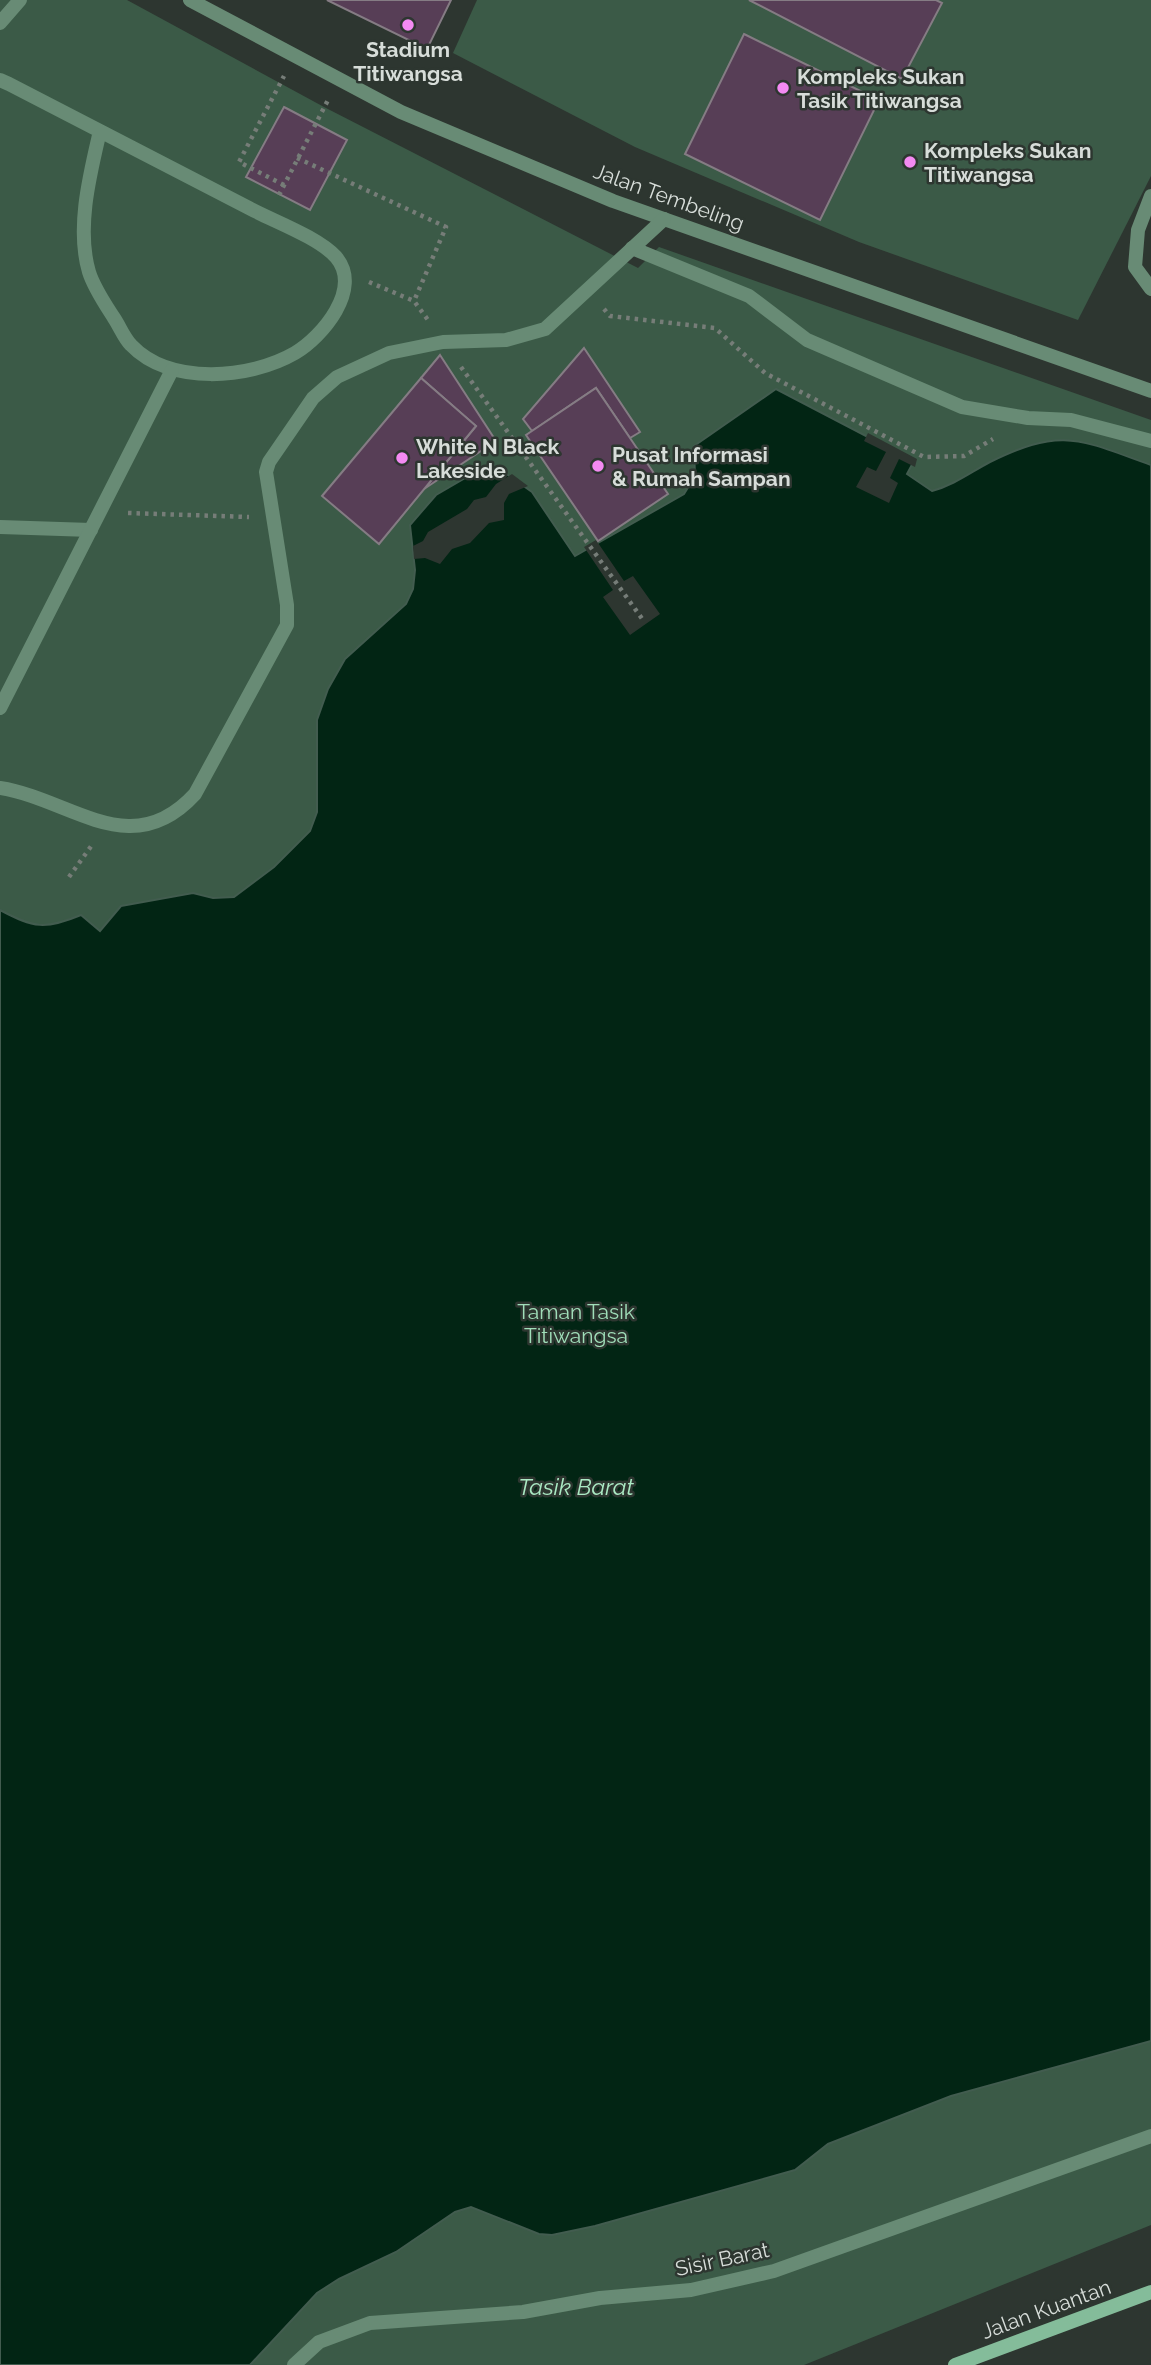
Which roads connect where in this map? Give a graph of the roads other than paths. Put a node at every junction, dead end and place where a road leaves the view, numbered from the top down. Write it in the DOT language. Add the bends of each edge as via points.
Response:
graph roads {
  1 [pos="20,0"];
  2 [pos="190,0"];
  3 [pos="0,23"];
  4 [pos="0,80"];
  5 [pos="100,131"];
  6 [pos="1151,196"];
  7 [pos="664,219"];
  8 [pos="632,248"];
  9 [pos="1151,289"];
  10 [pos="172,370"];
  11 [pos="1151,391"];
  12 [pos="1151,441"];
  13 [pos="0,527"];
  14 [pos="91,530"];
  15 [pos="0,708"];
  16 [pos="0,789"];
  17 [pos="1151,2136"];
  18 [pos="1151,2292"];
  19 [pos="958,2364"];
  20 [pos="294,2365"];
  1 -- 3 [label="street"];
  2 -- 7 [label="street, Jalan Tembeling" via="401,112"];
  4 -- 5 [label="street"];
  5 -- 10 [label="street" via="84,218 89,271 132,346"];
  5 -- 10 [label="street" via="324,248 343,270 340,304 329,322 296,353 257,368 208,375"];
  6 -- 9 [label="street" via="1138,230 1135,267"];
  7 -- 8 [label="street"];
  7 -- 11 [label="street, Jalan Tembeling"];
  8 -- 12 [label="street" via="750,296 807,340 962,407 1071,420"];
  8 -- 16 [label="street" via="545,330 506,340 443,342 389,353 337,377 313,398 267,472 287,625 186,804 163,820 131,827 107,824"];
  10 -- 14 [label="street"];
  13 -- 14 [label="street"];
  14 -- 15 [label="street"];
  17 -- 20 [label="street, Sisir Barat" via="774,2271 691,2290 600,2298 523,2312 370,2323 319,2342"];
  18 -- 19 [label="street, Jalan Kuantan"];
}
